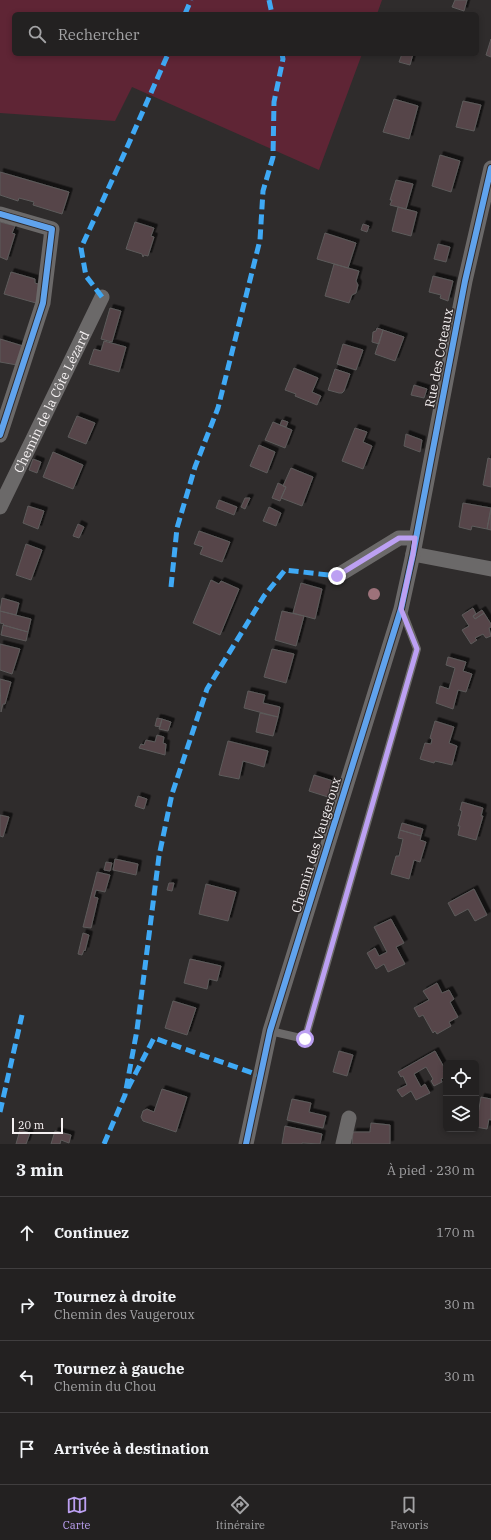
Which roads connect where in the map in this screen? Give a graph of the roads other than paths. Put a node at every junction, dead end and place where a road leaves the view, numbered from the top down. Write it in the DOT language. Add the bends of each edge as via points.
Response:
graph roads {
  1 [pos="491,168"];
  2 [pos="0,214"];
  3 [pos="102,297"];
  4 [pos="15,389"];
  5 [pos="0,393"];
  6 [pos="0,435"];
  7 [pos="0,507"];
  8 [pos="415,538"];
  9 [pos="413,554"];
  10 [pos="491,569"];
  11 [pos="337,576"];
  12 [pos="401,609"];
  13 [pos="270,1031"];
  14 [pos="349,1118"];
  15 [pos="246,1144"];
  16 [pos="343,1144"];
  1 -- 8 [label="street, Rue des Coteaux" via="465,281"];
  2 -- 4 [label="street" via="52,229 43,303"];
  3 -- 7 [label="street, Chemin de la Côte Lézard"];
  4 -- 5 [label="street"];
  4 -- 6 [label="street"];
  8 -- 9 [label="street, Rue des Coteaux"];
  8 -- 11 [label="street" via="399,538"];
  9 -- 10 [label="street"];
  9 -- 12 [label="street, Chemin des Vaugeroux"];
  12 -- 13 [label="street, Chemin des Vaugeroux"];
  12 -- 13 [label="lane" via="417,649 305,1039"];
  13 -- 15 [label="street, Chemin des Vaugeroux"];
  14 -- 16 [label="street"];
}
